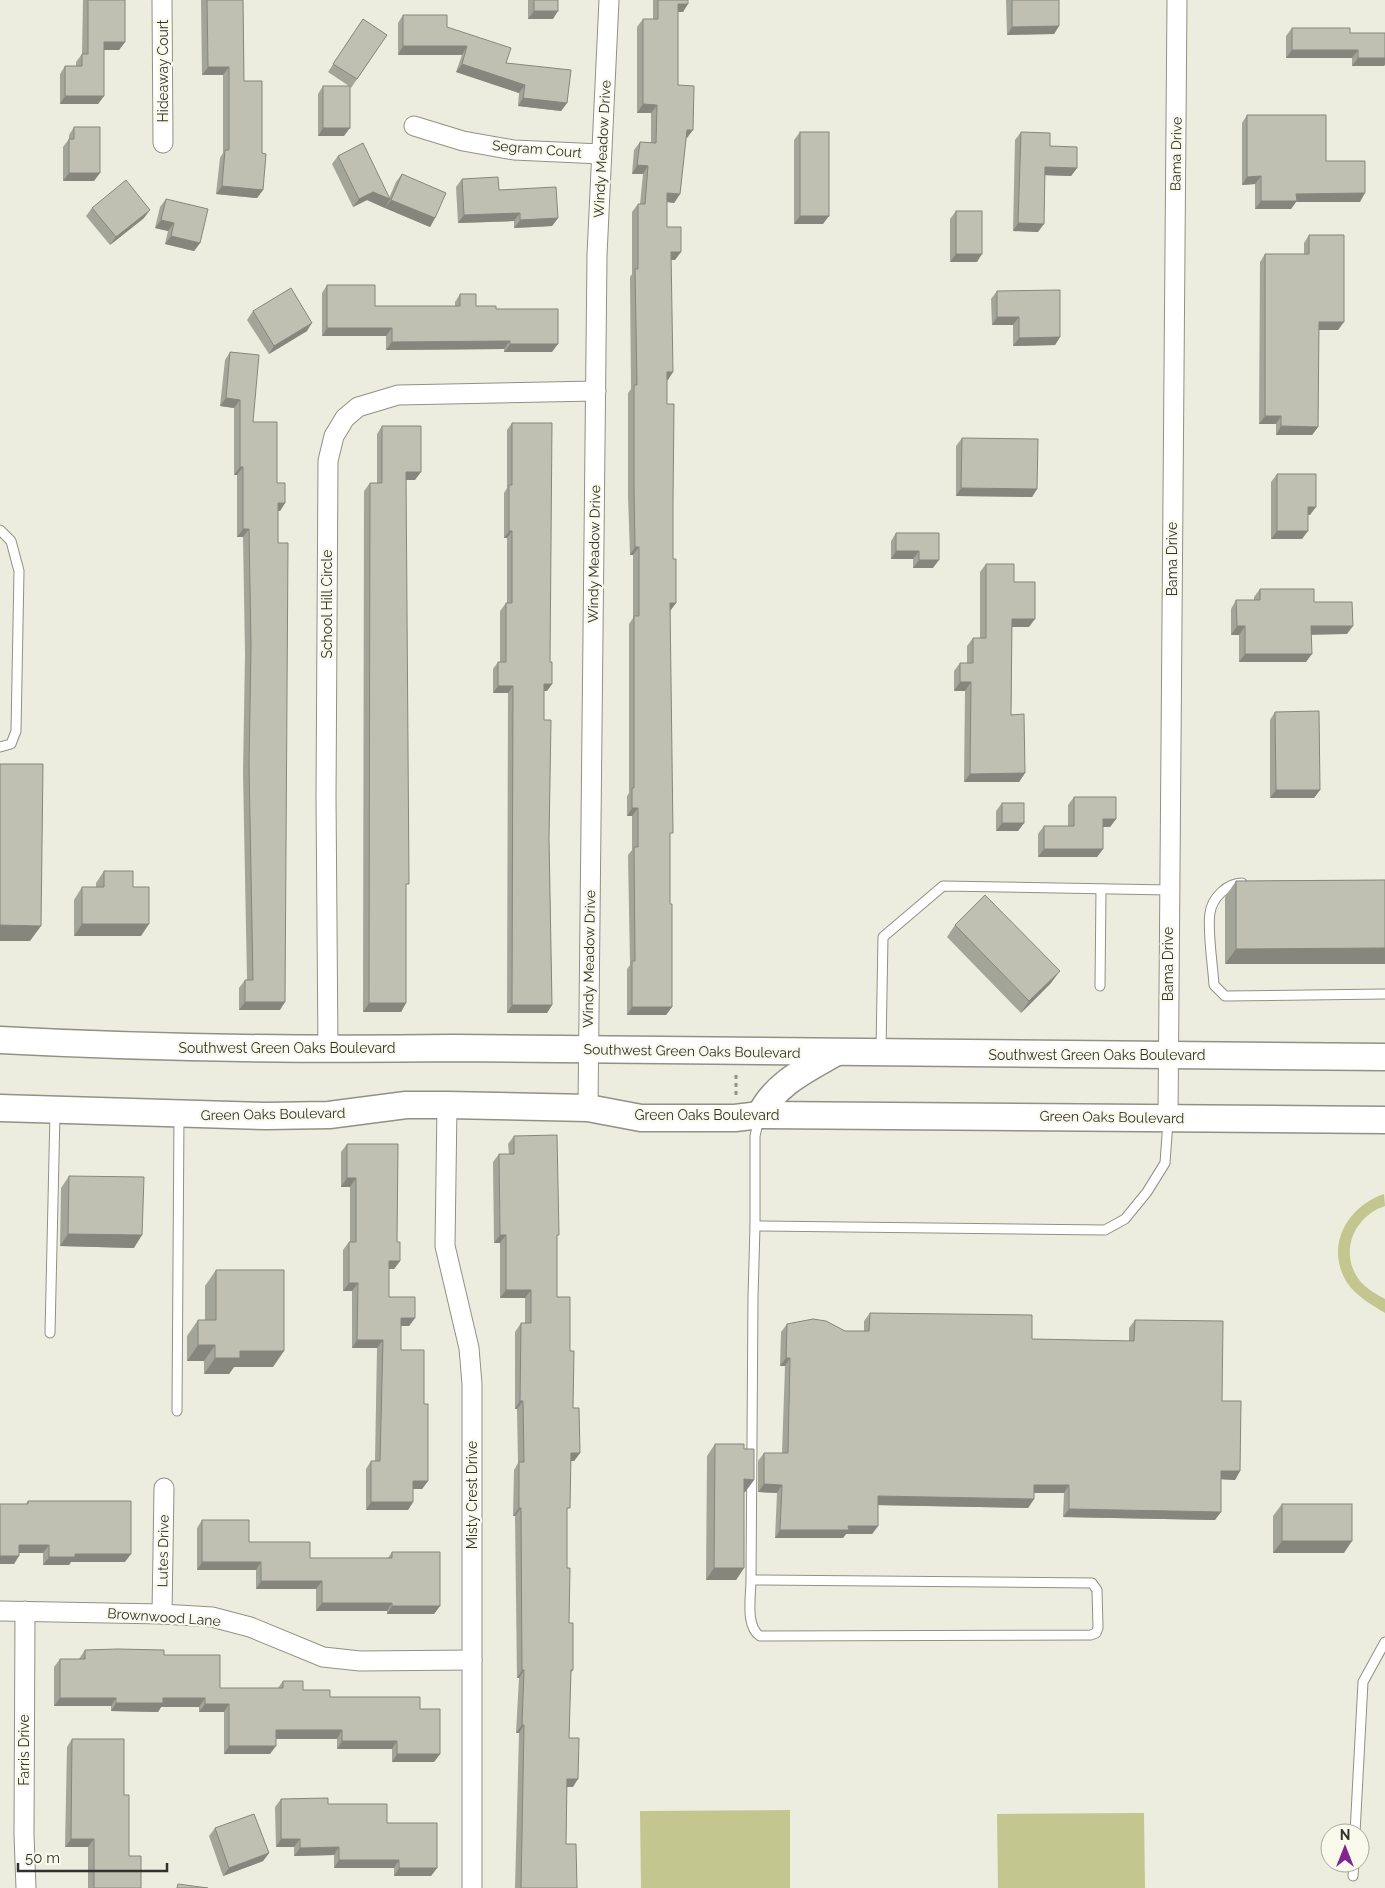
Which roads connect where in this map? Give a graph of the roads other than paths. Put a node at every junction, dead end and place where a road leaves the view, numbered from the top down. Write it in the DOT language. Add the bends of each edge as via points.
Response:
graph roads {
  1 [pos="162,0"];
  2 [pos="609,0"];
  3 [pos="1177,0"];
  4 [pos="414,126"];
  5 [pos="163,142"];
  6 [pos="602,154"];
  7 [pos="596,391"];
  8 [pos="0,530"];
  9 [pos="0,747"];
  10 [pos="1256,883"];
  11 [pos="1101,889"];
  12 [pos="1169,890"];
  13 [pos="1100,986"];
  14 [pos="1385,994"];
  15 [pos="0,1040"];
  16 [pos="328,1050"];
  17 [pos="588,1050"];
  18 [pos="836,1053"];
  19 [pos="881,1053"];
  20 [pos="1168,1055"];
  21 [pos="1385,1057"];
  22 [pos="447,1106"];
  23 [pos="0,1108"];
  24 [pos="588,1108"];
  25 [pos="55,1111"];
  26 [pos="179,1115"];
  27 [pos="760,1115"];
  28 [pos="1168,1118"];
  29 [pos="1385,1120"];
  30 [pos="755,1226"];
  31 [pos="50,1332"];
  32 [pos="177,1411"];
  33 [pos="164,1488"];
  34 [pos="751,1580"];
  35 [pos="0,1611"];
  36 [pos="25,1611"];
  37 [pos="162,1614"];
  38 [pos="1385,1642"];
  39 [pos="472,1660"];
  40 [pos="1356,1823"];
  41 [pos="1353,1873"];
  42 [pos="1353,1876"];
  43 [pos="26,1888"];
  44 [pos="472,1888"];
  1 -- 5 [label="street, Hideaway Court"];
  2 -- 6 [label="street, Windy Meadow Drive"];
  3 -- 12 [label="street, Bama Drive"];
  4 -- 6 [label="street, Segram Court" via="463,141 514,150"];
  6 -- 7 [label="street, Windy Meadow Drive"];
  7 -- 16 [label="street, School Hill Circle" via="398,395 358,408 345,418 334,436 328,460"];
  7 -- 17 [label="street, Windy Meadow Drive"];
  8 -- 9 [label="lane" via="11,541 19,571 16,731 11,744"];
  10 -- 14 [label="lane" via="1237,883 1219,893 1210,913 1214,985 1225,996"];
  11 -- 12 [label="lane"];
  11 -- 13 [label="lane"];
  11 -- 19 [label="lane" via="943,886 883,937"];
  12 -- 20 [label="street, Bama Drive"];
  15 -- 16 [label="main road, Southwest Green Oaks Boulevard" via="139,1048"];
  16 -- 17 [label="main road, Southwest Green Oaks Boulevard"];
  17 -- 18 [label="main road, Southwest Green Oaks Boulevard"];
  17 -- 24 [label="street, Windy Meadow Drive"];
  18 -- 19 [label="main road, Southwest Green Oaks Boulevard"];
  18 -- 27 [label="main road" via="793,1077 768,1099"];
  19 -- 20 [label="main road, Southwest Green Oaks Boulevard"];
  20 -- 21 [label="main road, Southwest Green Oaks Boulevard"];
  20 -- 28 [label="street, Bama Drive"];
  22 -- 24 [label="main road, Green Oaks Boulevard"];
  22 -- 26 [label="main road, Green Oaks Boulevard" via="406,1105 329,1115"];
  22 -- 39 [label="street, Misty Crest Drive" via="445,1246 469,1348 472,1384"];
  23 -- 25 [label="main road, Green Oaks Boulevard"];
  24 -- 27 [label="main road, Green Oaks Boulevard" via="641,1118"];
  25 -- 26 [label="main road, Green Oaks Boulevard"];
  25 -- 31 [label="lane"];
  26 -- 32 [label="lane"];
  27 -- 28 [label="main road, Green Oaks Boulevard"];
  27 -- 30 [label="lane" via="755,1136"];
  28 -- 29 [label="main road, Green Oaks Boulevard"];
  28 -- 30 [label="lane" via="1165,1163 1125,1219 1105,1230"];
  30 -- 34 [label="lane"];
  33 -- 37 [label="street, Lutes Drive"];
  34 -- 34 [label="lane" via="751,1624 760,1636 1091,1635 1098,1628 1097,1590 1092,1583"];
  35 -- 36 [label="street, Brownwood Lane"];
  36 -- 37 [label="street, Brownwood Lane"];
  36 -- 43 [label="street, Farris Drive"];
  37 -- 39 [label="street, Brownwood Lane" via="212,1617 250,1627 323,1657 360,1661"];
  38 -- 40 [label="lane" via="1363,1682"];
  39 -- 44 [label="street, Misty Crest Drive"];
  41 -- 42 [label="lane"];
}
